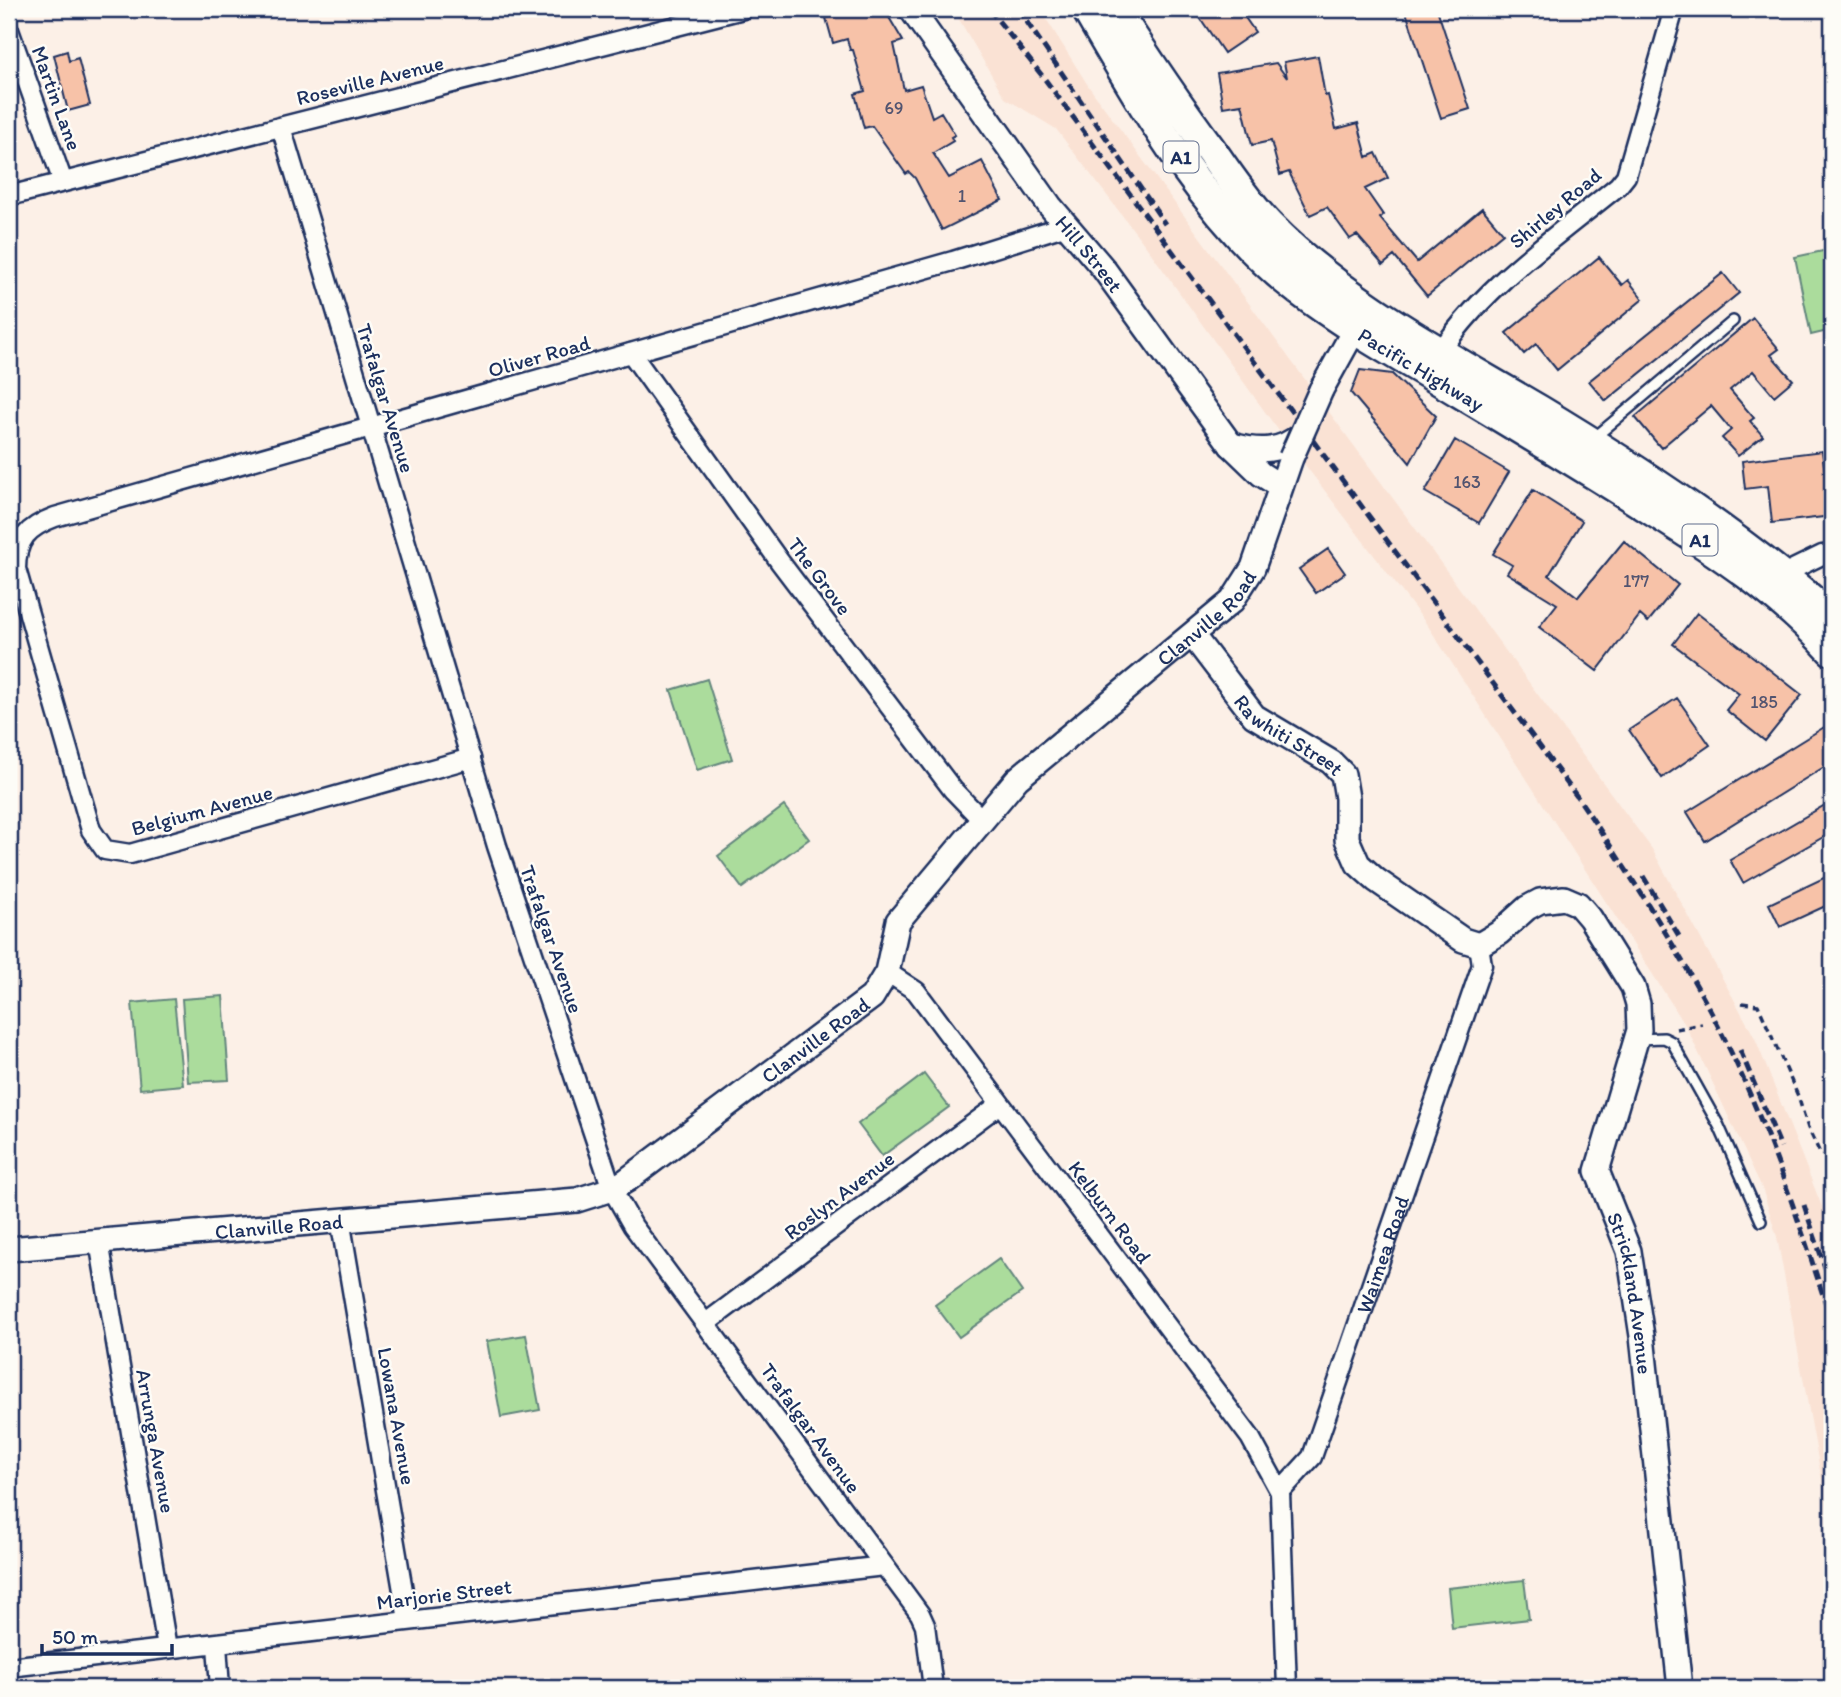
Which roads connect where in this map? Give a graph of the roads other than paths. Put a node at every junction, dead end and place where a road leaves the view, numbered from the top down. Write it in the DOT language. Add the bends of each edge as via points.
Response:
graph roads {
  1 [pos="743,9"];
  2 [pos="911,9"];
  3 [pos="1087,9"];
  4 [pos="1114,9"];
  5 [pos="1674,9"];
  6 [pos="720,12"];
  7 [pos="9,30"];
  8 [pos="281,127"];
  9 [pos="63,182"];
  10 [pos="9,196"];
  11 [pos="1067,225"];
  12 [pos="1361,318"];
  13 [pos="1732,321"];
  14 [pos="631,353"];
  15 [pos="1434,362"];
  16 [pos="371,429"];
  17 [pos="1591,442"];
  18 [pos="1231,445"];
  19 [pos="1287,453"];
  20 [pos="1280,486"];
  21 [pos="25,533"];
  22 [pos="1832,554"];
  23 [pos="1783,574"];
  24 [pos="1832,618"];
  25 [pos="1193,636"];
  26 [pos="1832,650"];
  27 [pos="471,758"];
  28 [pos="982,820"];
  29 [pos="1479,945"];
  30 [pos="887,972"];
  31 [pos="1637,1039"];
  32 [pos="1000,1104"];
  33 [pos="612,1189"];
  34 [pos="340,1219"];
  35 [pos="1761,1221"];
  36 [pos="99,1241"];
  37 [pos="9,1249"];
  38 [pos="706,1323"];
  39 [pos="1280,1492"];
  40 [pos="884,1566"];
  41 [pos="408,1620"];
  42 [pos="217,1645"];
  43 [pos="167,1648"];
  44 [pos="9,1667"];
  45 [pos="220,1688"];
  46 [pos="933,1688"];
  47 [pos="1287,1688"];
  48 [pos="1680,1688"];
  1 -- 6 [label="street, Roseville Avenue"];
  2 -- 11 [label="street, Hill Street"];
  3 -- 12 [label="highway, Pacific Highway / A1" via="1203,189 1249,243 1297,289"];
  4 -- 12 [label="highway, Pacific Highway / A1" via="1175,102 1267,224"];
  5 -- 15 [label="street, Shirley Road" via="1626,176 1488,294 1453,331"];
  6 -- 8 [label="street, Roseville Avenue"];
  7 -- 9 [label="street, Martin Lane"];
  8 -- 9 [label="street, Roseville Avenue"];
  8 -- 16 [label="street, Trafalgar Avenue"];
  9 -- 10 [label="street, Roseville Avenue"];
  11 -- 14 [label="street, Oliver Road"];
  11 -- 18 [label="street, Hill Street"];
  12 -- 15 [label="highway, Pacific Highway / A1"];
  12 -- 19 [label="street, Clanville Road, bridge" via="1302,434"];
  13 -- 17 [label="lane"];
  14 -- 16 [label="street, Oliver Road"];
  14 -- 28 [label="street, The Grove" via="780,562 953,789"];
  15 -- 17 [label="highway, Pacific Highway / A1"];
  15 -- 26 [label="highway, Pacific Highway / A1" via="1715,550 1767,588"];
  16 -- 21 [label="street, Oliver Road" via="55,517"];
  16 -- 27 [label="street, Trafalgar Avenue"];
  17 -- 23 [label="highway, Pacific Highway / A1"];
  18 -- 19 [label="street"];
  18 -- 20 [label="street, Hill Street"];
  19 -- 20 [label="street, Clanville Road"];
  20 -- 25 [label="street, Clanville Road" via="1244,586"];
  21 -- 27 [label="street, Belgium Avenue" via="16,569 91,830 105,850 130,854"];
  22 -- 23 [label="street"];
  23 -- 24 [label="highway, Pacific Highway / A1"];
  25 -- 28 [label="street, Clanville Road" via="1017,779"];
  25 -- 29 [label="street, Rawhiti Street" via="1254,716 1324,757 1343,774 1347,839 1358,864 1464,940"];
  27 -- 33 [label="street, Trafalgar Avenue"];
  28 -- 30 [label="street, Clanville Road" via="898,921"];
  29 -- 31 [label="street, Strickland Avenue" via="1540,901 1564,898 1578,904 1633,987 1638,1004"];
  29 -- 39 [label="street, Waimea Road" via="1482,965 1312,1457"];
  30 -- 32 [label="street, Kelburn Road" via="916,990"];
  30 -- 33 [label="street, Clanville Road" via="866,1003"];
  31 -- 35 [label="lane" via="1672,1042 1719,1126"];
  31 -- 48 [label="street, Strickland Avenue" via="1597,1171 1629,1251"];
  32 -- 38 [label="street, Roslyn Avenue"];
  32 -- 39 [label="street, Kelburn Road" via="1250,1437"];
  33 -- 34 [label="street, Clanville Road" via="553,1203"];
  33 -- 38 [label="street, Trafalgar Avenue" via="633,1226"];
  34 -- 36 [label="street, Clanville Road"];
  34 -- 41 [label="street, Lowana Avenue"];
  36 -- 37 [label="street, Clanville Road"];
  36 -- 43 [label="street, Arrunga Avenue"];
  38 -- 40 [label="street, Trafalgar Avenue"];
  39 -- 47 [label="street"];
  40 -- 41 [label="street, Marjorie Street"];
  40 -- 46 [label="street, Trafalgar Avenue" via="925,1625"];
  41 -- 42 [label="street, Marjorie Street"];
  42 -- 43 [label="street, Marjorie Street"];
  42 -- 45 [label="street"];
  43 -- 44 [label="street, Marjorie Street"];
}
